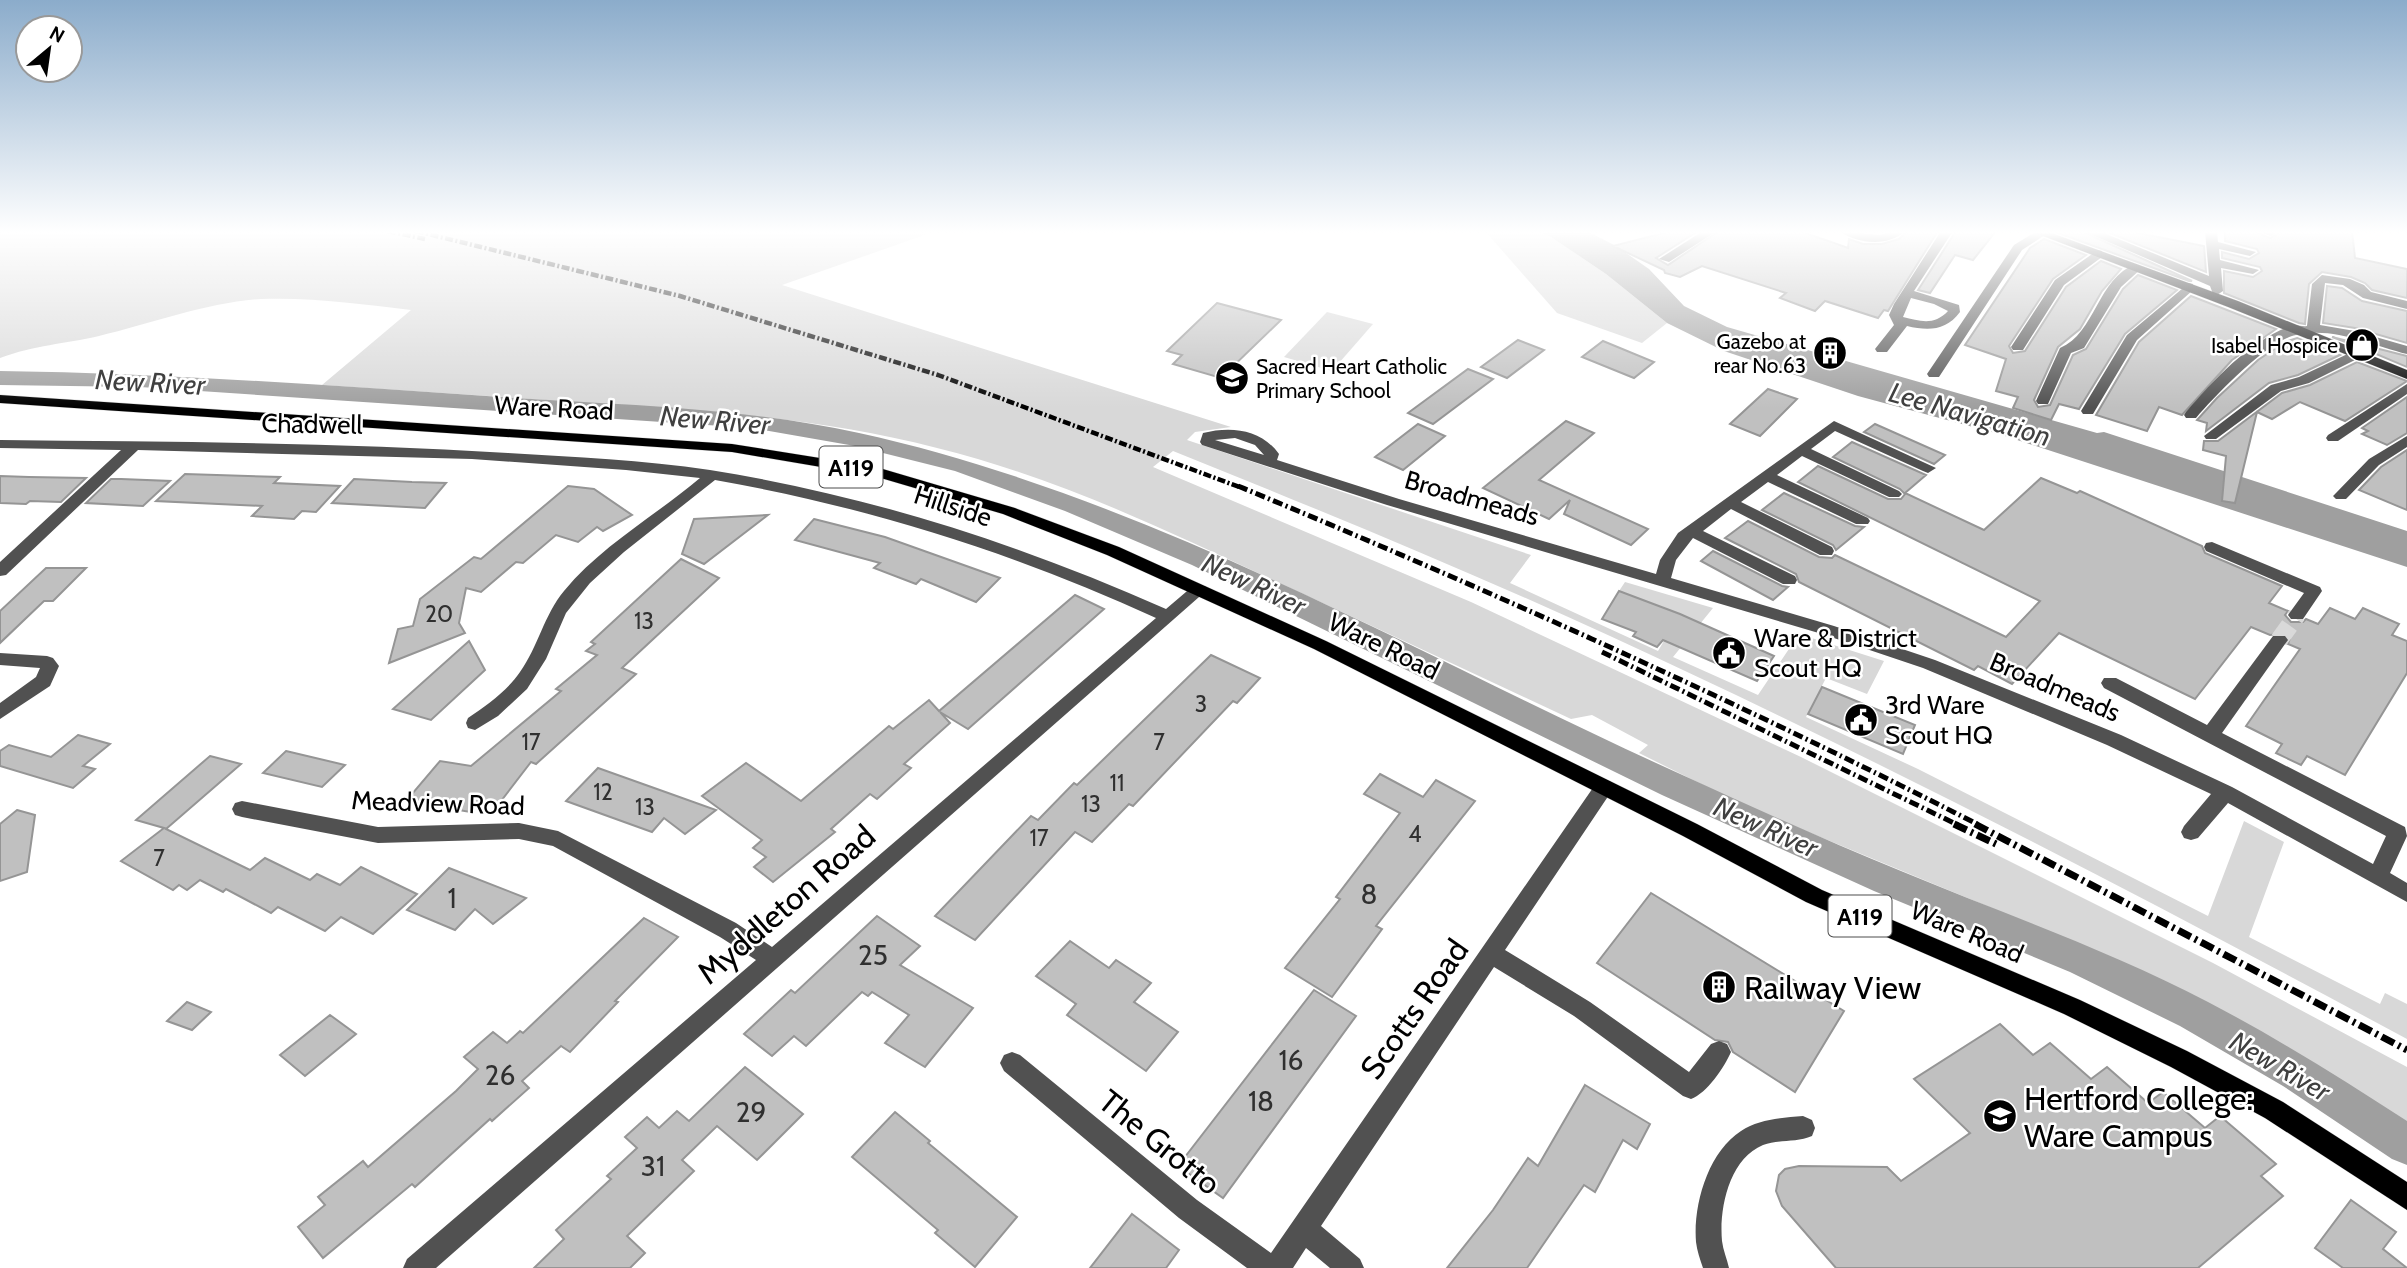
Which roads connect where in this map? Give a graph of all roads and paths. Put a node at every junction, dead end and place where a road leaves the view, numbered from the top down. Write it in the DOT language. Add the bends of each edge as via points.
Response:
graph roads {
  1 [pos="1909,290"];
  2 [pos="1990,290"];
  3 [pos="2054,290"];
  4 [pos="2113,290"];
  5 [pos="2185,290"];
  6 [pos="2197,290"];
  7 [pos="2217,290"];
  8 [pos="2317,290"];
  9 [pos="2361,290"];
  10 [pos="1907,293"];
  11 [pos="2218,298"];
  12 [pos="2407,305"];
  13 [pos="1900,320"];
  14 [pos="2304,330"];
  15 [pos="2018,347"];
  16 [pos="1882,349"];
  17 [pos="2407,350"];
  18 [pos="2356,354"];
  19 [pos="1934,374"];
  20 [pos="2407,375"];
  21 [pos="2407,388"];
  22 [pos="0,399"];
  23 [pos="2043,401"];
  24 [pos="2088,411"];
  25 [pos="2191,415"];
  26 [pos="2211,436"];
  27 [pos="2333,438"];
  28 [pos="2407,440"];
  29 [pos="0,444"];
  30 [pos="134,446"];
  31 [pos="1800,450"];
  32 [pos="1269,462"];
  33 [pos="622,465"];
  34 [pos="1928,468"];
  35 [pos="712,475"];
  36 [pos="1766,475"];
  37 [pos="1894,494"];
  38 [pos="2341,496"];
  39 [pos="1730,502"];
  40 [pos="1863,521"];
  41 [pos="1691,531"];
  42 [pos="2212,547"];
  43 [pos="1826,551"];
  44 [pos="0,571"];
  45 [pos="1662,580"];
  46 [pos="1789,580"];
  47 [pos="1199,590"];
  48 [pos="2297,615"];
  49 [pos="1168,617"];
  50 [pos="2279,639"];
  51 [pos="0,659"];
  52 [pos="2110,683"];
  53 [pos="0,712"];
  54 [pos="475,723"];
  55 [pos="2210,735"];
  56 [pos="1604,787"];
  57 [pos="2225,792"];
  58 [pos="242,809"];
  59 [pos="2191,832"];
  60 [pos="2378,877"];
  61 [pos="2407,893"];
  62 [pos="1492,954"];
  63 [pos="771,958"];
  64 [pos="1719,1052"];
  65 [pos="1012,1063"];
  66 [pos="1803,1128"];
  67 [pos="2407,1197"];
  68 [pos="1303,1228"];
  69 [pos="416,1268"];
  70 [pos="1269,1268"];
  71 [pos="1277,1268"];
  72 [pos="1351,1268"];
  73 [pos="1716,1268"];
  1 -- 10 [label="street"];
  2 -- 19 [label="street"];
  3 -- 15 [label="street"];
  4 -- 23 [label="street" via="2079,345 2065,351"];
  5 -- 24 [label="street" via="2132,338"];
  6 -- 11 [label="main road"];
  7 -- 11 [label="street"];
  8 -- 14 [label="street" via="2313,325"];
  9 -- 12 [label="street"];
  10 -- 13 [label="street" via="1895,315"];
  10 -- 13 [label="street" via="1947,304 1954,312 1938,326"];
  11 -- 14 [label="main road"];
  13 -- 16 [label="street"];
  14 -- 17 [label="street" via="2336,331"];
  14 -- 18 [label="main road"];
  14 -- 25 [label="street" via="2266,344 2236,366"];
  18 -- 20 [label="main road"];
  18 -- 26 [label="street" via="2304,380 2276,388"];
  21 -- 27 [label="street"];
  22 -- 47 [label="main road, Ware Road / A119" via="664,442 807,458 876,472 1009,511"];
  28 -- 38 [label="street" via="2374,462"];
  29 -- 30 [label="street, Chadwell"];
  30 -- 33 [label="street, Chadwell" via="384,450"];
  30 -- 44 [label="street"];
  31 -- 34 [label="street" via="1834,425"];
  31 -- 36 [label="street"];
  31 -- 37 [label="street"];
  32 -- 45 [label="street, Broadmeads"];
  33 -- 35 [label="street, Hillside"];
  35 -- 49 [label="street, Hillside" via="843,500 930,523 1008,550"];
  35 -- 54 [label="street" via="570,595 553,619 526,678"];
  36 -- 39 [label="street"];
  36 -- 40 [label="street"];
  39 -- 41 [label="street"];
  39 -- 43 [label="street"];
  41 -- 45 [label="street" via="1673,550"];
  41 -- 46 [label="street"];
  42 -- 48 [label="street" via="2314,591"];
  45 -- 57 [label="street, Broadmeads" via="1929,664 2114,740"];
  47 -- 49 [label="street, Myddleton Road"];
  47 -- 56 [label="main road, Ware Road / A119"];
  49 -- 63 [label="street, Myddleton Road"];
  50 -- 55 [label="street"];
  51 -- 53 [label="street" via="47,662 50,666 44,681"];
  52 -- 55 [label="street"];
  55 -- 60 [label="street" via="2398,833"];
  56 -- 62 [label="street, Scotts Road"];
  56 -- 67 [label="main road, Ware Road / A119" via="1814,896 2072,1007 2179,1059 2274,1110"];
  57 -- 59 [label="street"];
  57 -- 60 [label="street, Broadmeads"];
  58 -- 63 [label="street, Meadview Road" via="378,835 519,831 558,839"];
  60 -- 61 [label="street, Broadmeads"];
  62 -- 64 [label="street" via="1581,1009 1691,1088"];
  62 -- 68 [label="street, Scotts Road"];
  63 -- 69 [label="street, Myddleton Road"];
  65 -- 70 [label="street, The Grotto" via="1188,1209"];
  66 -- 73 [label="street" via="1765,1132 1748,1140 1725,1167 1714,1198 1709,1242"];
  68 -- 71 [label="street, Scotts Road"];
  68 -- 72 [label="street"];
}
